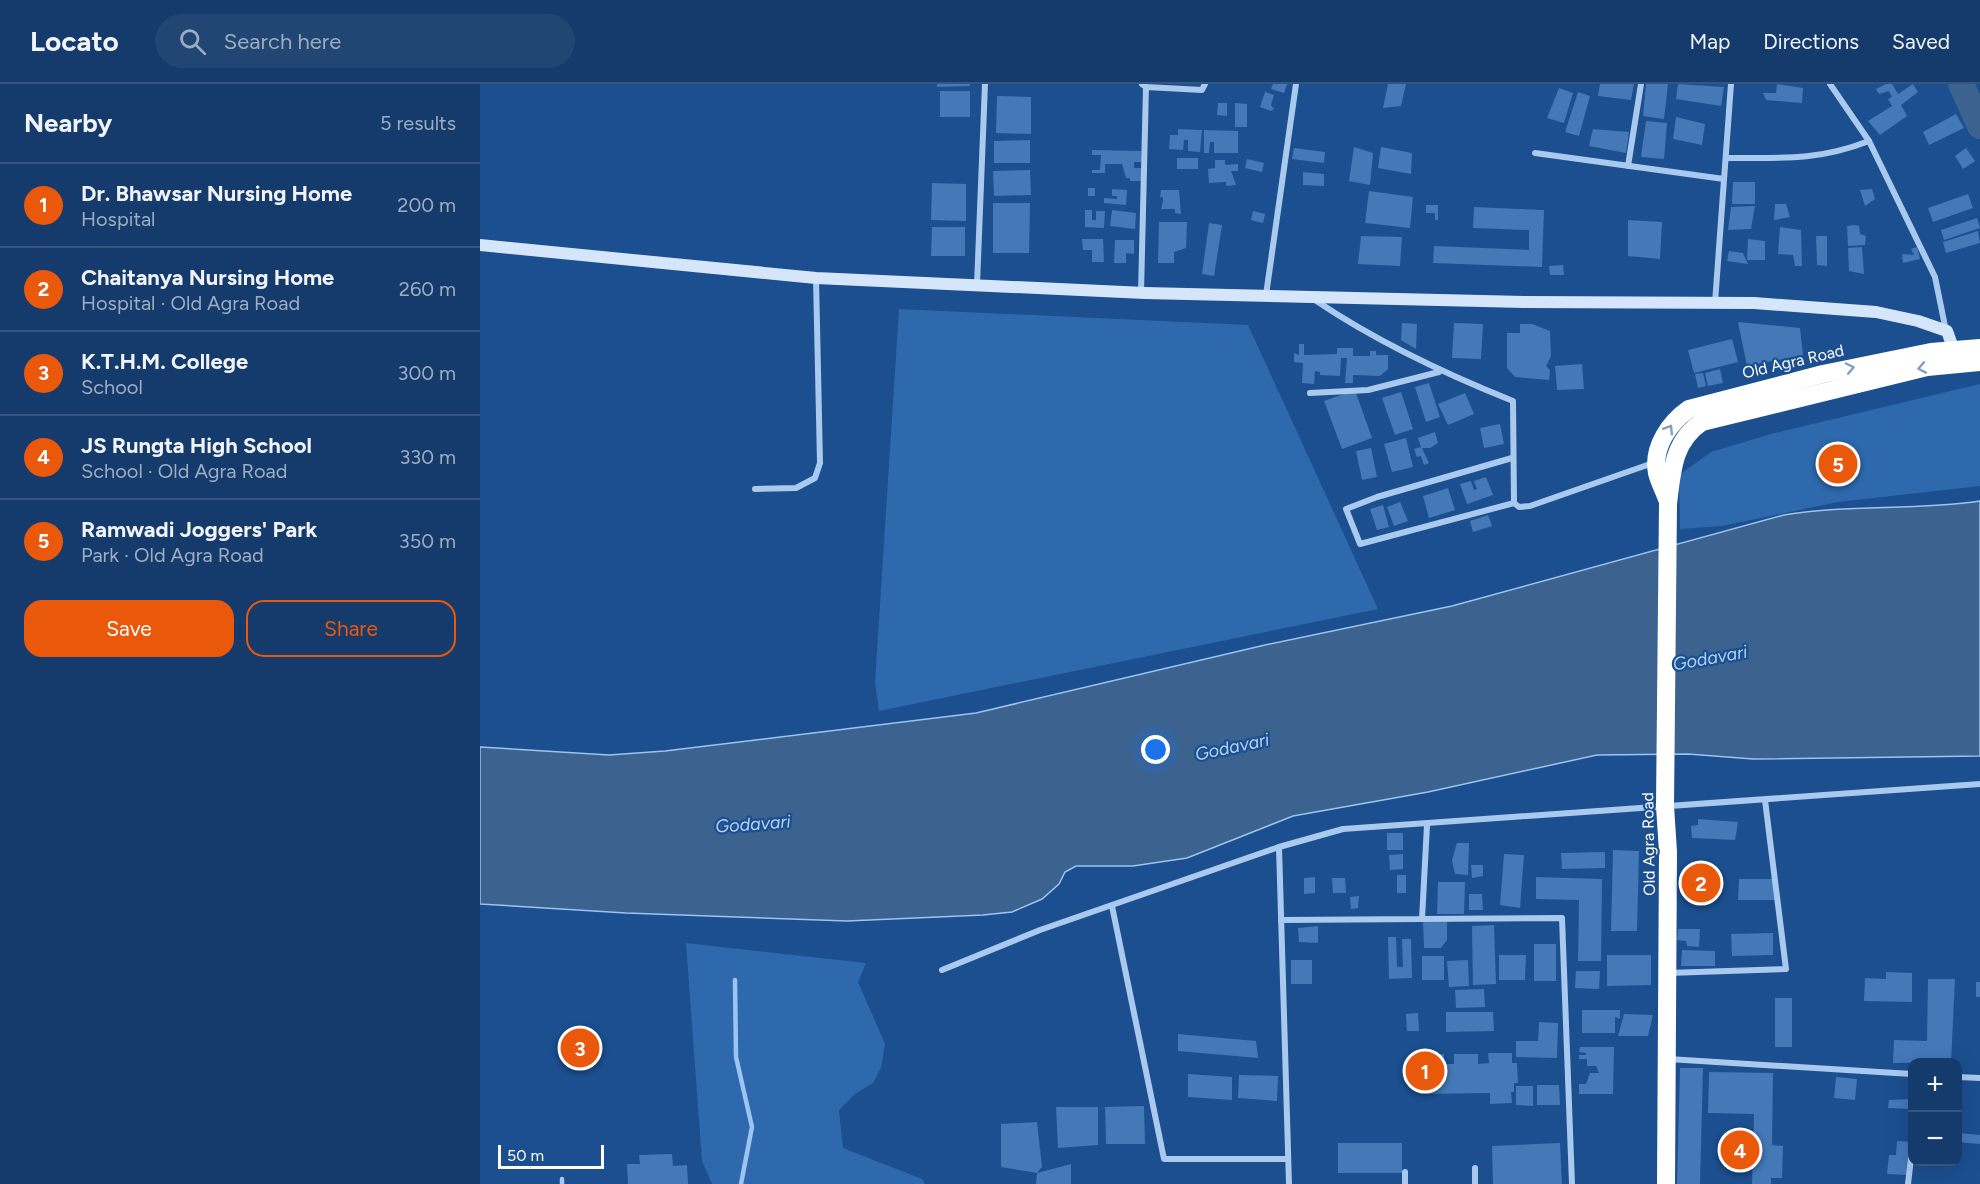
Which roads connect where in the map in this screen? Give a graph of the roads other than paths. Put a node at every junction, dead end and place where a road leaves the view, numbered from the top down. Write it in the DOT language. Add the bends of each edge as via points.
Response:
graph roads {
  1 [pos="985,84"];
  2 [pos="1205,84"];
  3 [pos="1296,84"];
  4 [pos="1641,84"];
  5 [pos="1731,84"];
  6 [pos="1830,84"];
  7 [pos="1144,85"];
  8 [pos="1869,141"];
  9 [pos="1535,153"];
  10 [pos="1726,158"];
  11 [pos="1628,166"];
  12 [pos="1724,179"];
  13 [pos="480,245"];
  14 [pos="816,278"];
  15 [pos="977,285"];
  16 [pos="1141,293"];
  17 [pos="1266,296"];
  18 [pos="1311,297"];
  19 [pos="1715,303"];
  20 [pos="1947,331"];
  21 [pos="1980,348"];
  22 [pos="1956,357"];
  23 [pos="1980,362"];
  24 [pos="1439,372"];
  25 [pos="1310,393"];
  26 [pos="1512,458"];
  27 [pos="1656,461"];
  28 [pos="755,489"];
  29 [pos="1514,503"];
  30 [pos="1668,504"];
  31 [pos="1980,784"];
  32 [pos="1765,800"];
  33 [pos="1665,806"];
  34 [pos="1427,825"];
  35 [pos="1279,847"];
  36 [pos="1112,906"];
  37 [pos="1422,919"];
  38 [pos="1281,920"];
  39 [pos="942,970"];
  40 [pos="1668,973"];
  41 [pos="1667,1059"];
  42 [pos="1908,1074"];
  43 [pos="1962,1077"];
  44 [pos="1980,1078"];
  45 [pos="1288,1159"];
  46 [pos="1910,1166"];
  47 [pos="1474,1168"];
  48 [pos="1405,1172"];
  49 [pos="1288,1184"];
  50 [pos="1405,1184"];
  51 [pos="1475,1184"];
  52 [pos="1572,1184"];
  53 [pos="1666,1184"];
  54 [pos="1908,1184"];
  1 -- 15 [label="street"];
  2 -- 7 [label="street" via="1202,90"];
  3 -- 17 [label="street"];
  4 -- 11 [label="street"];
  5 -- 10 [label="street"];
  6 -- 8 [label="street"];
  7 -- 16 [label="street"];
  8 -- 10 [label="street" via="1832,154"];
  8 -- 20 [label="street" via="1935,277"];
  9 -- 11 [label="street"];
  10 -- 12 [label="street"];
  11 -- 12 [label="street"];
  12 -- 19 [label="street"];
  13 -- 14 [label="main road"];
  14 -- 15 [label="main road"];
  14 -- 28 [label="street" via="820,463 815,478 796,488"];
  15 -- 16 [label="main road"];
  16 -- 17 [label="main road"];
  17 -- 18 [label="main road"];
  18 -- 19 [label="main road"];
  18 -- 24 [label="street" via="1356,328"];
  19 -- 20 [label="main road" via="1876,312"];
  20 -- 22 [label="main road"];
  21 -- 22 [label="highway, Old Agra Road"];
  22 -- 23 [label="highway, Old Agra Road"];
  27 -- 22 [label="highway, Old Agra Road, one-way" via="1672,424 1698,405 1931,352"];
  22 -- 30 [label="highway, Old Agra Road, one-way" via="1702,422 1688,431 1679,445"];
  24 -- 25 [label="street" via="1368,390"];
  24 -- 26 [label="street" via="1513,400"];
  26 -- 29 [label="street"];
  26 -- 29 [label="street" via="1377,496 1346,509 1360,543"];
  27 -- 29 [label="street" via="1530,506 1519,507"];
  27 -- 30 [label="highway, Old Agra Road"];
  30 -- 33 [label="highway, Old Agra Road"];
  31 -- 32 [label="street"];
  32 -- 33 [label="street"];
  32 -- 40 [label="street" via="1786,969"];
  33 -- 34 [label="street"];
  33 -- 40 [label="highway, Old Agra Road"];
  34 -- 35 [label="street" via="1343,829"];
  34 -- 37 [label="street"];
  35 -- 36 [label="street"];
  35 -- 38 [label="street"];
  36 -- 39 [label="street"];
  36 -- 45 [label="street" via="1164,1159"];
  37 -- 38 [label="street"];
  37 -- 52 [label="street" via="1562,918"];
  38 -- 45 [label="street"];
  40 -- 41 [label="highway, Old Agra Road"];
  41 -- 42 [label="street"];
  41 -- 53 [label="highway, Old Agra Road"];
  43 -- 44 [label="street"];
  45 -- 49 [label="street"];
  46 -- 54 [label="street"];
  47 -- 51 [label="street"];
  48 -- 50 [label="street"];
}
